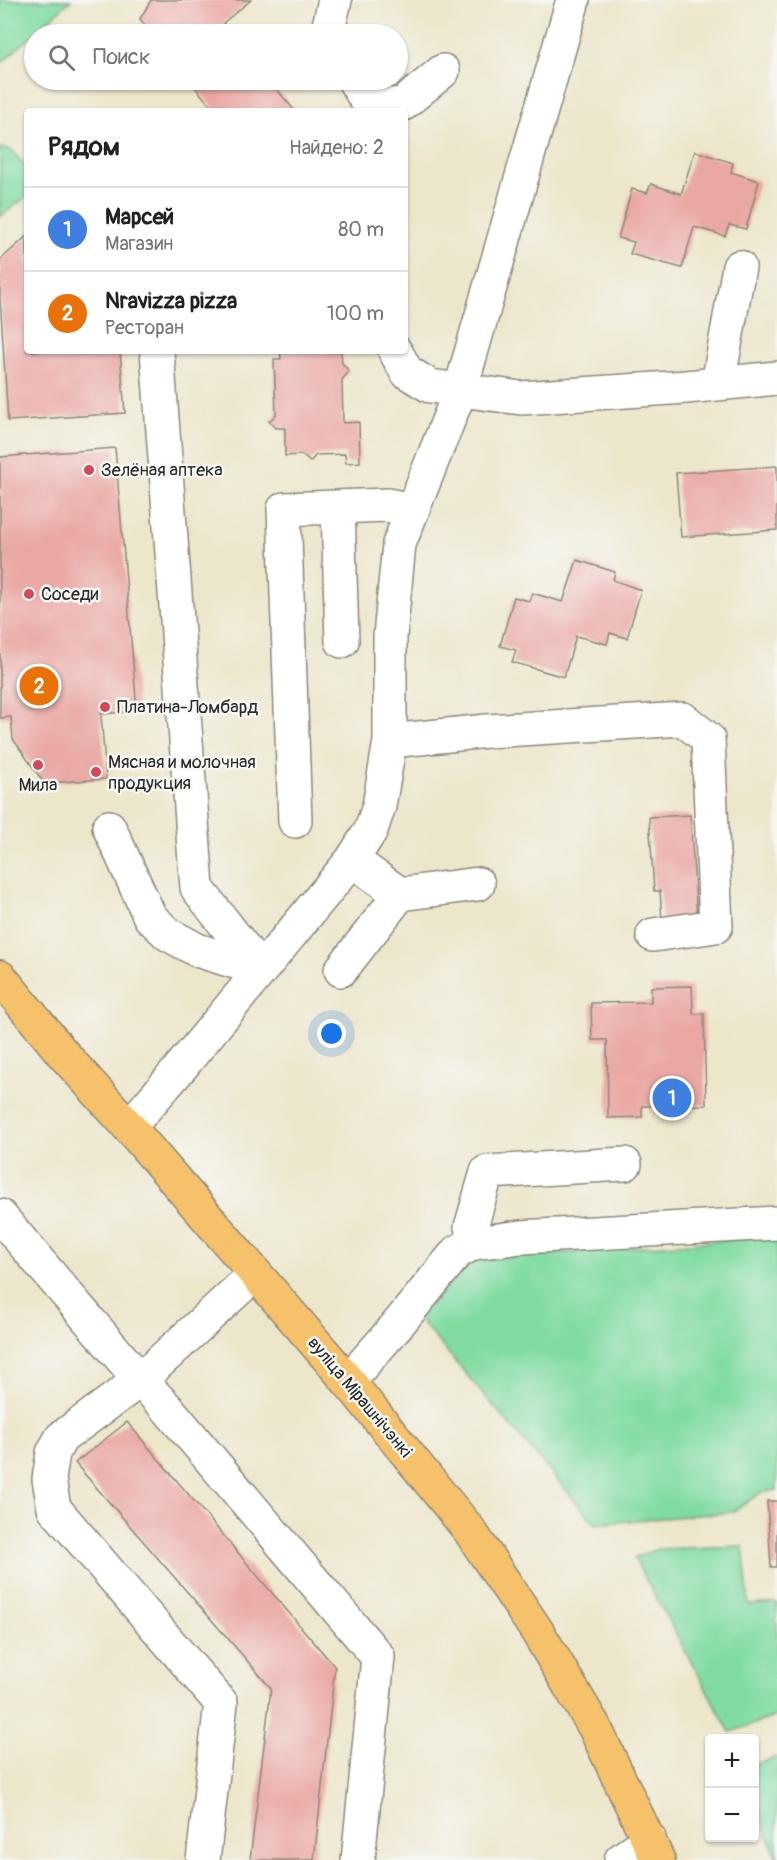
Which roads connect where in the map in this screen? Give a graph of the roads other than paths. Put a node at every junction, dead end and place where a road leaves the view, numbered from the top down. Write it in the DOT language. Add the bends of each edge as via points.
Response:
graph roads {
  1 [pos="335,0"];
  2 [pos="573,0"];
  3 [pos="329,24"];
  4 [pos="443,71"];
  5 [pos="364,99"];
  6 [pos="739,267"];
  7 [pos="157,354"];
  8 [pos="397,354"];
  9 [pos="777,378"];
  10 [pos="718,384"];
  11 [pos="459,391"];
  12 [pos="338,507"];
  13 [pos="412,510"];
  14 [pos="342,641"];
  15 [pos="390,741"];
  16 [pos="295,821"];
  17 [pos="109,827"];
  18 [pos="352,860"];
  19 [pos="478,885"];
  20 [pos="400,894"];
  21 [pos="653,935"];
  22 [pos="261,970"];
  23 [pos="340,970"];
  24 [pos="0,977"];
  25 [pos="129,1127"];
  26 [pos="625,1164"];
  27 [pos="0,1216"];
  28 [pos="777,1223"];
  29 [pos="474,1243"];
  30 [pos="255,1274"];
  31 [pos="140,1380"];
  32 [pos="348,1381"];
  33 [pos="654,1849"];
  34 [pos="203,1860"];
  35 [pos="358,1860"];
  36 [pos="621,1860"];
  1 -- 3 [label="lane"];
  2 -- 11 [label="lane"];
  4 -- 5 [label="lane" via="403,104"];
  6 -- 10 [label="lane"];
  7 -- 22 [label="lane" via="197,888"];
  8 -- 11 [label="lane" via="407,372 430,386"];
  9 -- 10 [label="lane"];
  10 -- 11 [label="lane" via="521,398"];
  11 -- 13 [label="lane"];
  12 -- 13 [label="lane"];
  12 -- 14 [label="lane"];
  12 -- 16 [label="lane" via="284,509"];
  13 -- 15 [label="lane" via="399,544 390,636"];
  15 -- 18 [label="lane" via="379,806 371,830"];
  15 -- 21 [label="lane" via="683,719 708,739 716,926"];
  17 -- 22 [label="lane" via="150,917 168,934 197,950"];
  18 -- 20 [label="lane"];
  18 -- 22 [label="lane"];
  19 -- 20 [label="lane"];
  20 -- 23 [label="lane"];
  22 -- 25 [label="lane"];
  24 -- 25 [label="main road, вуліца Мірашнічэнкі"];
  25 -- 30 [label="main road, вуліца Мірашнічэнкі"];
  26 -- 29 [label="lane" via="487,1172 471,1227"];
  27 -- 31 [label="lane"];
  28 -- 29 [label="lane"];
  29 -- 32 [label="lane" via="457,1252"];
  30 -- 31 [label="lane"];
  30 -- 32 [label="main road, вуліца Мірашнічэнкі"];
  31 -- 34 [label="lane" via="61,1438 53,1453 49,1479 54,1508 221,1703"];
  31 -- 35 [label="lane" via="378,1657"];
  32 -- 33 [label="main road, вуліца Мірашнічэнкі" via="470,1531 537,1631 594,1728"];
  33 -- 36 [label="lane"];
}
